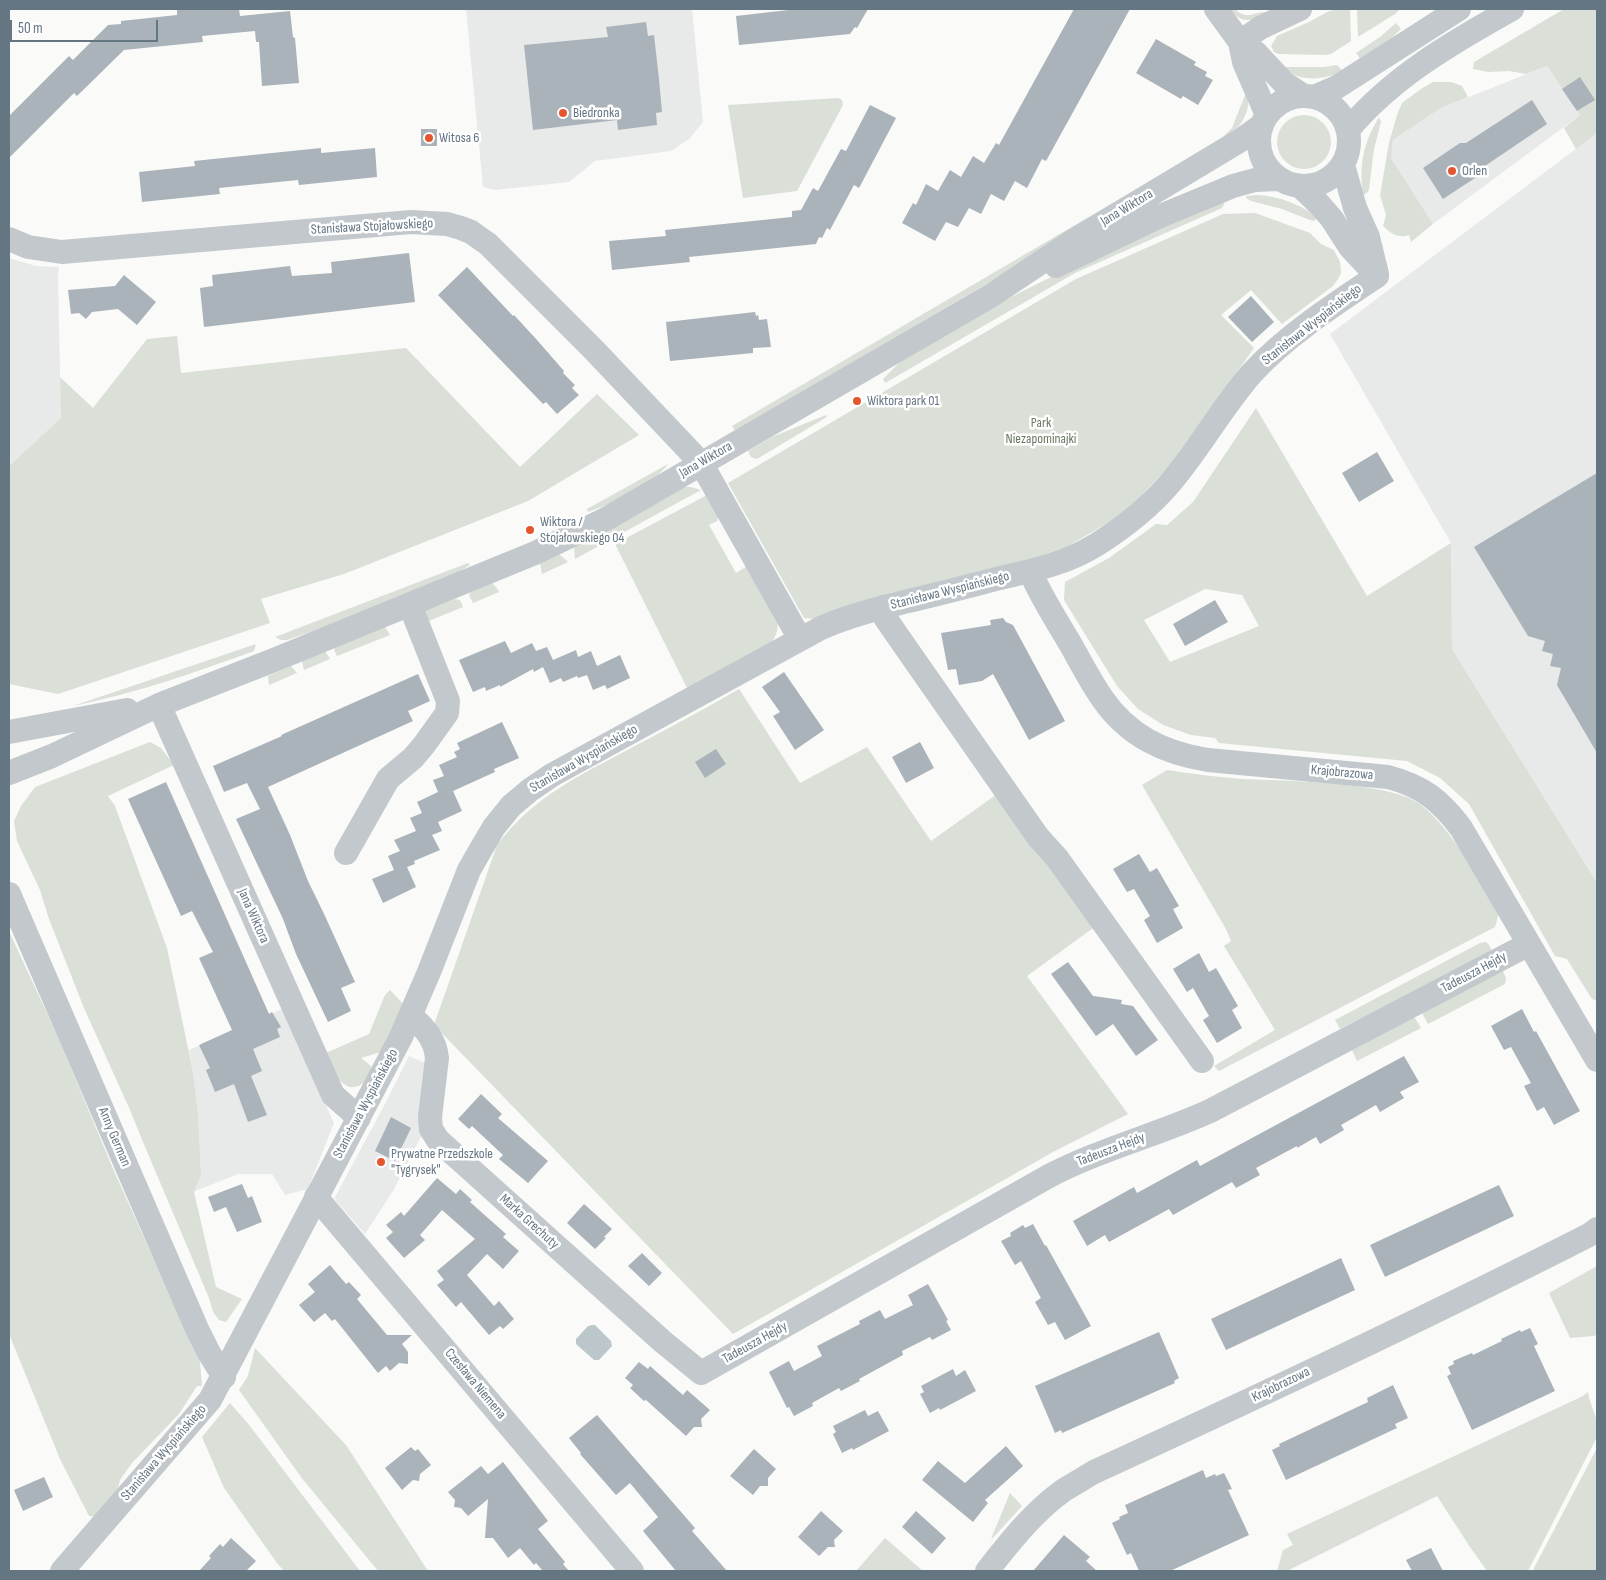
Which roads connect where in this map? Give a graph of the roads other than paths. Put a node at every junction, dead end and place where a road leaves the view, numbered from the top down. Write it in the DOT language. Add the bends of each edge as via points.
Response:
graph roads {
  1 [pos="1216,9"];
  2 [pos="1300,9"];
  3 [pos="1459,9"];
  4 [pos="1512,9"];
  5 [pos="1240,42"];
  6 [pos="1309,97"];
  7 [pos="1265,120"];
  8 [pos="1348,130"];
  9 [pos="1343,165"];
  10 [pos="1278,179"];
  11 [pos="1301,187"];
  12 [pos="9,239"];
  13 [pos="1377,276"];
  14 [pos="992,295"];
  15 [pos="701,463"];
  16 [pos="1030,571"];
  17 [pos="410,605"];
  18 [pos="883,607"];
  19 [pos="800,639"];
  20 [pos="159,705"];
  21 [pos="9,732"];
  22 [pos="9,773"];
  23 [pos="346,853"];
  24 [pos="9,894"];
  25 [pos="1529,944"];
  26 [pos="411,1016"];
  27 [pos="1597,1060"];
  28 [pos="1202,1061"];
  29 [pos="359,1118"];
  30 [pos="316,1197"];
  31 [pos="1597,1229"];
  32 [pos="701,1373"];
  33 [pos="224,1377"];
  34 [pos="62,1571"];
  35 [pos="632,1571"];
  36 [pos="987,1571"];
  1 -- 5 [label="street"];
  2 -- 5 [label="street" via="1260,28"];
  3 -- 6 [label="street" via="1343,83"];
  4 -- 8 [label="street" via="1401,78"];
  5 -- 6 [label="street" via="1256,53 1284,83"];
  5 -- 7 [label="street"];
  6 -- 7 [label="street" via="1283,101"];
  6 -- 8 [label="street" via="1336,109"];
  7 -- 10 [label="street" via="1259,137 1261,155"];
  7 -- 14 [label="street, Jana Wiktora" via="1241,140 1073,240"];
  8 -- 9 [label="street" via="1350,142"];
  9 -- 11 [label="street" via="1325,182"];
  9 -- 13 [label="street" via="1355,208 1368,237"];
  10 -- 11 [label="street"];
  10 -- 14 [label="street, Jana Wiktora" via="1255,180 1233,186 1158,217"];
  11 -- 13 [label="street" via="1332,219 1350,248"];
  12 -- 15 [label="street, Stanisława Stojałowskiego" via="28,247 62,252 411,222 461,228 488,244"];
  13 -- 16 [label="street, Stanisława Wyspiańskiego" via="1303,329 1253,373 1170,482 1145,508 1094,546"];
  14 -- 15 [label="street, Jana Wiktora"];
  15 -- 17 [label="street, Jana Wiktora" via="606,519 544,549"];
  15 -- 19 [label="street, Stanisława Stojałowskiego"];
  16 -- 18 [label="street, Stanisława Wyspiańskiego"];
  16 -- 25 [label="street, Krajobrazowa" via="1102,698 1133,731 1150,743 1187,757 1388,777 1417,788 1433,797 1461,828"];
  17 -- 20 [label="street, Jana Wiktora"];
  17 -- 23 [label="street" via="448,701 448,713 413,758 388,779"];
  18 -- 19 [label="street, Stanisława Wyspiańskiego" via="839,620"];
  18 -- 28 [label="street" via="886,618 904,645 1038,837 1057,858"];
  19 -- 26 [label="street, Stanisława Wyspiańskiego" via="552,775 511,806 494,827 469,870"];
  20 -- 21 [label="street, Jana Wiktora"];
  20 -- 22 [label="street, Jana Wiktora"];
  20 -- 29 [label="street, Jana Wiktora" via="333,1095"];
  24 -- 33 [label="street, Anny German" via="208,1354"];
  25 -- 27 [label="street, Krajobrazowa"];
  25 -- 32 [label="street, Tadeusza Hejdy" via="1210,1112 1090,1156 1049,1176"];
  26 -- 29 [label="street, Stanisława Wyspiańskiego"];
  26 -- 32 [label="street, Marka Grechuty" via="431,1037 436,1049 430,1117 438,1140"];
  29 -- 30 [label="street, Stanisława Wyspiańskiego"];
  30 -- 33 [label="street, Stanisława Wyspiańskiego"];
  30 -- 35 [label="street, Czesława Niemena"];
  31 -- 36 [label="street, Krajobrazowa" via="1397,1330 1094,1472 1063,1491 1019,1531"];
  33 -- 34 [label="street, Stanisława Wyspiańskiego" via="194,1420"];
}
